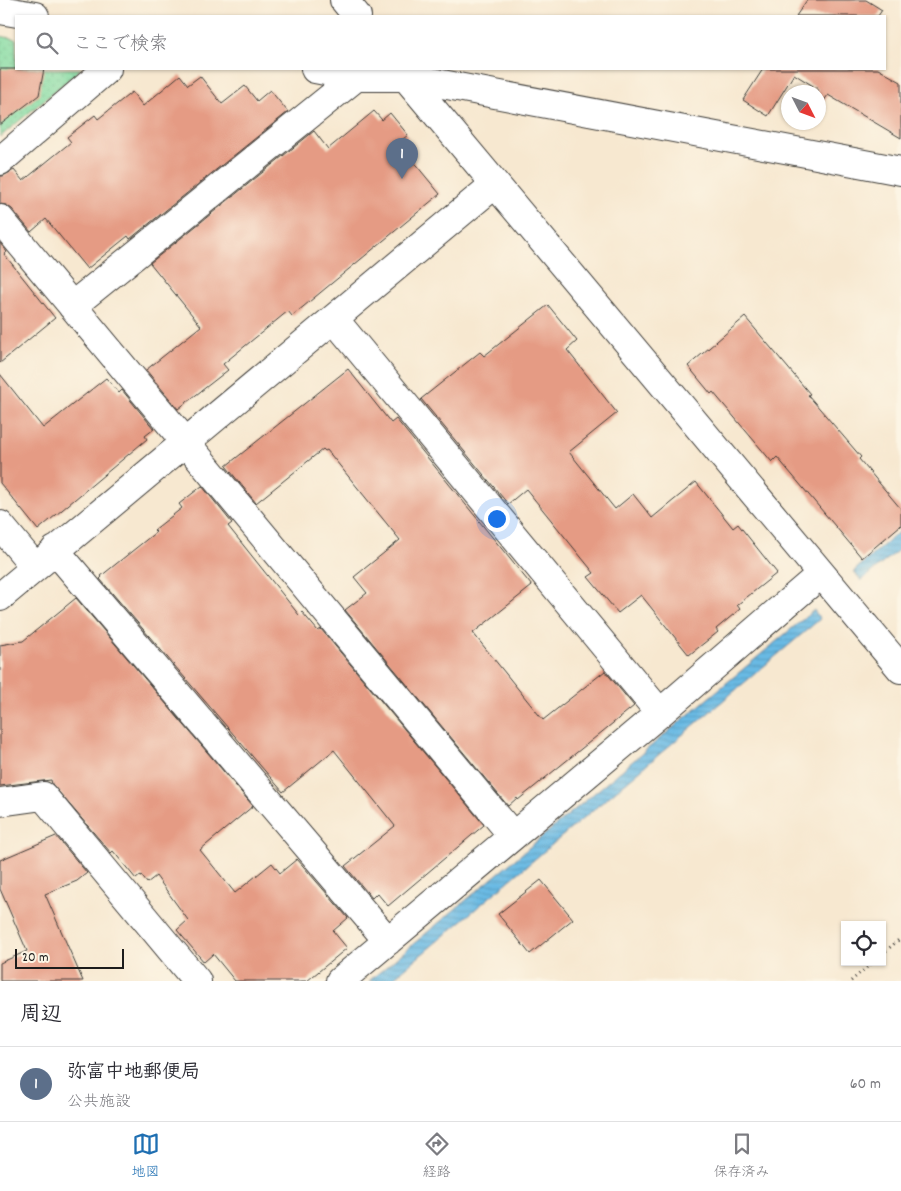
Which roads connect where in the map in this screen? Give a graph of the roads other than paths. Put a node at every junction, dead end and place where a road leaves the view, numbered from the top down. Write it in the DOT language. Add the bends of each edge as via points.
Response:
graph roads {
  1 [pos="344,0"];
  2 [pos="0,10"];
  3 [pos="29,15"];
  4 [pos="356,15"];
  5 [pos="106,70"];
  6 [pos="321,70"];
  7 [pos="402,73"];
  8 [pos="356,76"];
  9 [pos="0,161"];
  10 [pos="901,171"];
  11 [pos="495,184"];
  12 [pos="0,219"];
  13 [pos="72,306"];
  14 [pos="334,319"];
  15 [pos="185,442"];
  16 [pos="0,525"];
  17 [pos="45,559"];
  18 [pos="821,574"];
  19 [pos="0,596"];
  20 [pos="901,669"];
  21 [pos="660,713"];
  22 [pos="0,802"];
  23 [pos="514,836"];
  24 [pos="388,941"];
  25 [pos="197,981"];
  26 [pos="340,981"];
  1 -- 4 [label="street"];
  2 -- 3 [label="street"];
  5 -- 9 [label="street"];
  6 -- 8 [label="street"];
  7 -- 8 [label="street"];
  7 -- 10 [label="street"];
  7 -- 11 [label="street"];
  8 -- 13 [label="street"];
  11 -- 14 [label="street"];
  11 -- 18 [label="street"];
  12 -- 13 [label="street"];
  13 -- 15 [label="street"];
  14 -- 15 [label="street"];
  14 -- 21 [label="street"];
  15 -- 17 [label="street"];
  15 -- 23 [label="street"];
  16 -- 17 [label="street"];
  17 -- 19 [label="street"];
  17 -- 24 [label="street"];
  18 -- 20 [label="street"];
  18 -- 21 [label="street"];
  21 -- 23 [label="street"];
  22 -- 25 [label="street" via="43,796"];
  23 -- 24 [label="street"];
  24 -- 26 [label="street"];
}
